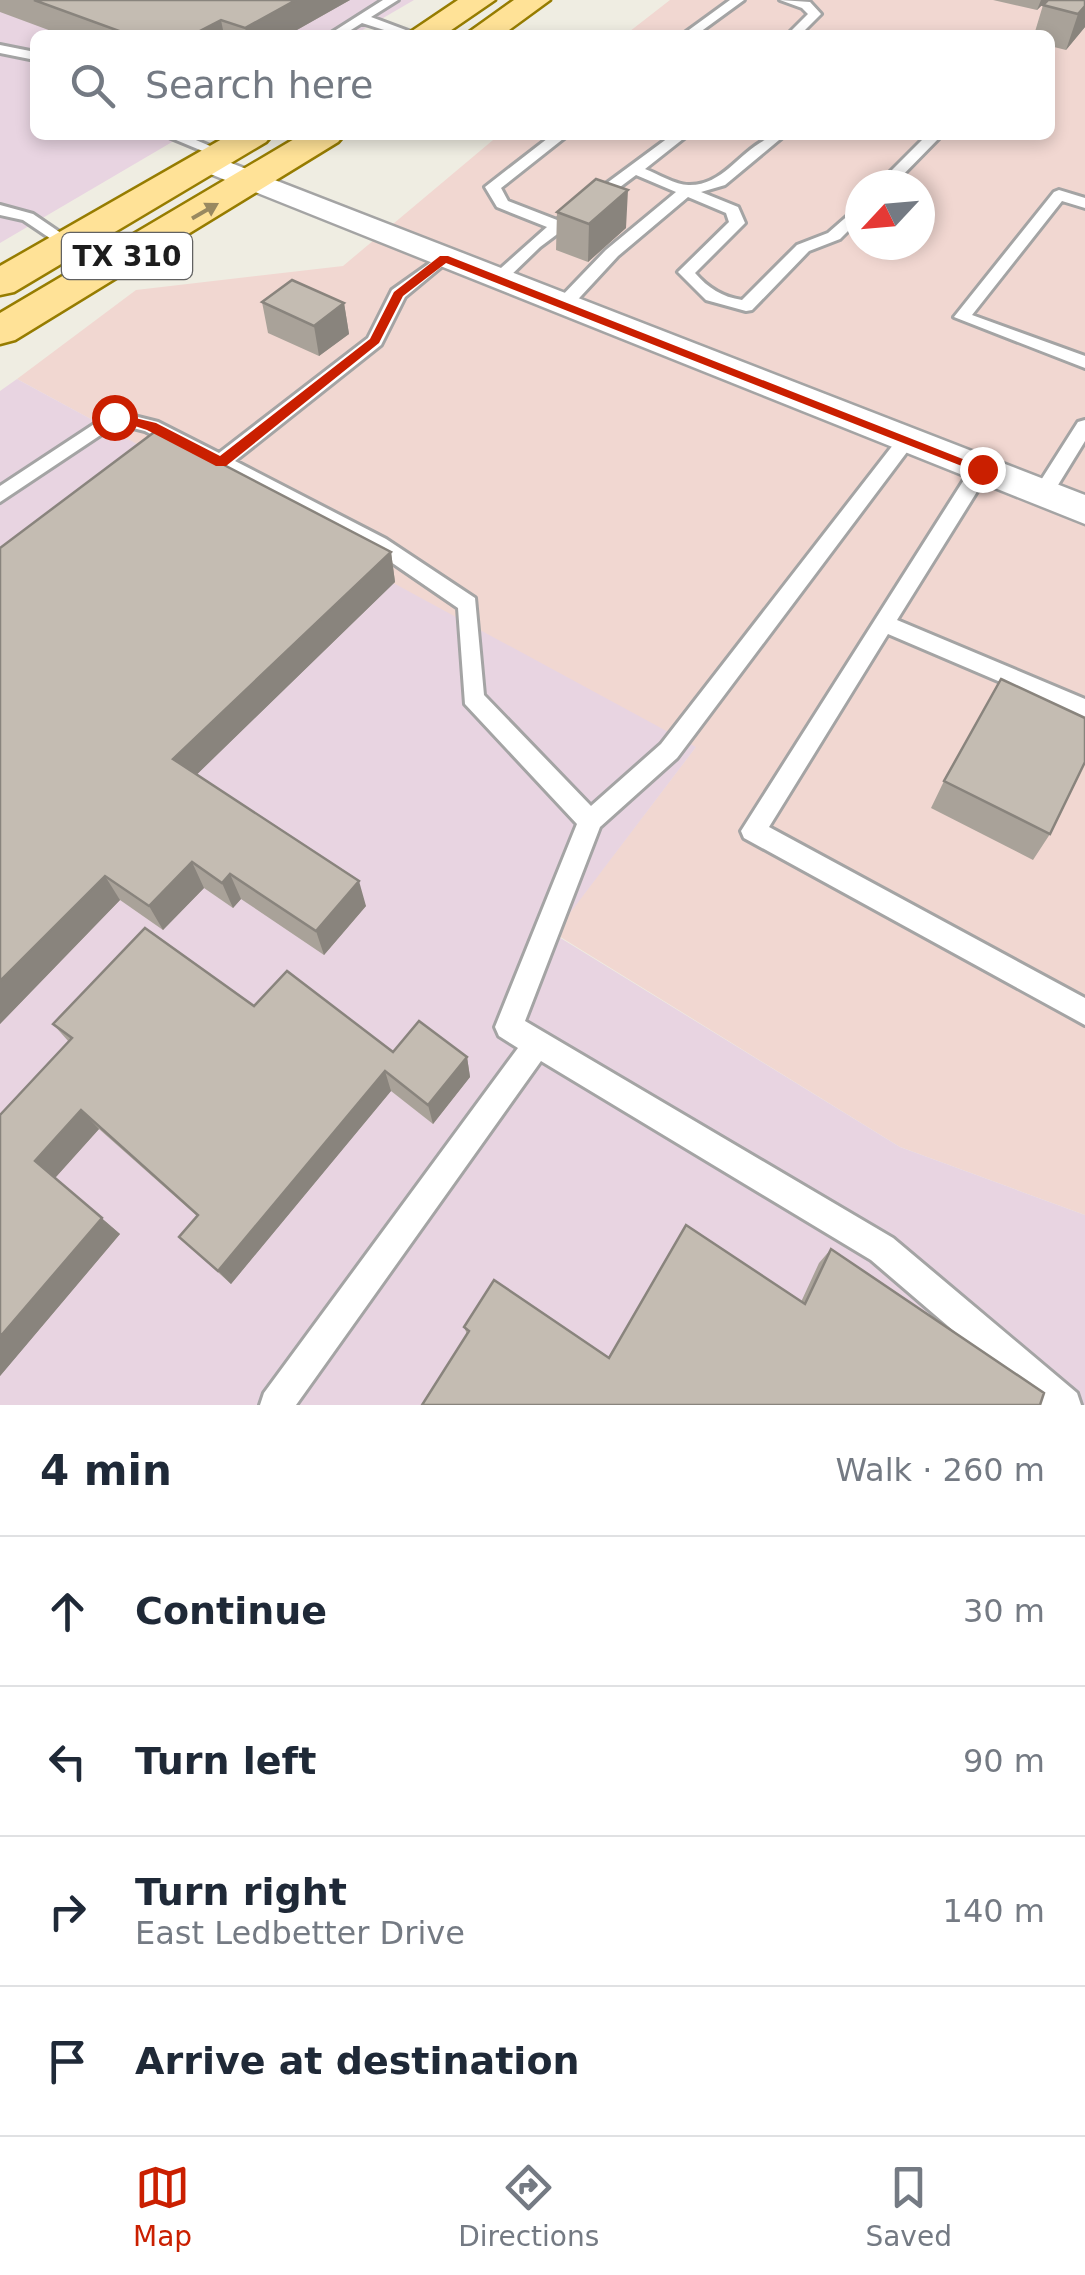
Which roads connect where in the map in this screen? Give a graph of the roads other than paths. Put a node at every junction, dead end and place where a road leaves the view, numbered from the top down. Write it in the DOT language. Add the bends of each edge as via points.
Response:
graph roads {
  1 [pos="392,0"];
  2 [pos="480,0"];
  3 [pos="535,0"];
  4 [pos="738,0"];
  5 [pos="786,0"];
  6 [pos="361,18"];
  7 [pos="342,30"];
  8 [pos="398,30"];
  9 [pos="430,30"];
  10 [pos="489,30"];
  11 [pos="695,30"];
  12 [pos="799,30"];
  13 [pos="0,48"];
  14 [pos="30,55"];
  15 [pos="181,140"];
  16 [pos="246,140"];
  17 [pos="318,140"];
  18 [pos="554,140"];
  19 [pos="675,140"];
  20 [pos="772,140"];
  21 [pos="930,140"];
  22 [pos="215,158"];
  23 [pos="636,170"];
  24 [pos="900,170"];
  25 [pos="254,182"];
  26 [pos="686,190"];
  27 [pos="1085,203"];
  28 [pos="0,210"];
  29 [pos="845,225"];
  30 [pos="559,226"];
  31 [pos="68,244"];
  32 [pos="444,258"];
  33 [pos="498,280"];
  34 [pos="0,284"];
  35 [pos="563,305"];
  36 [pos="0,331"];
  37 [pos="1085,362"];
  38 [pos="1085,426"];
  39 [pos="907,440"];
  40 [pos="221,462"];
  41 [pos="982,469"];
  42 [pos="1042,493"];
  43 [pos="0,495"];
  44 [pos="1085,510"];
  45 [pos="884,623"];
  46 [pos="1085,709"];
  47 [pos="590,821"];
  48 [pos="1085,1012"];
  49 [pos="538,1044"];
  50 [pos="276,1405"];
  51 [pos="1065,1405"];
  1 -- 6 [label="lane"];
  2 -- 9 [label="main road"];
  3 -- 10 [label="main road"];
  4 -- 11 [label="lane"];
  5 -- 12 [label="lane" via="814,14"];
  6 -- 7 [label="lane"];
  6 -- 8 [label="lane"];
  13 -- 14 [label="lane"];
  15 -- 22 [label="lane"];
  16 -- 22 [label="main road, TX 310"];
  17 -- 25 [label="main road, TX 310"];
  18 -- 30 [label="lane" via="493,186 502,204"];
  19 -- 23 [label="lane"];
  20 -- 26 [label="lane" via="720,182"];
  21 -- 24 [label="lane"];
  22 -- 25 [label="street"];
  22 -- 31 [label="main road, TX 310"];
  23 -- 26 [label="lane"];
  23 -- 30 [label="lane"];
  25 -- 32 [label="street"];
  36 -- 25 [label="main road, TX 310, one-way"];
  26 -- 29 [label="lane" via="733,210 736,223 686,272 720,302 746,306 803,248"];
  26 -- 35 [label="lane"];
  27 -- 37 [label="lane" via="1059,194 962,317"];
  28 -- 31 [label="lane" via="28,217"];
  30 -- 33 [label="lane"];
  31 -- 34 [label="main road, TX 310"];
  32 -- 33 [label="street"];
  32 -- 40 [label="lane" via="398,294 375,341"];
  33 -- 35 [label="street"];
  35 -- 39 [label="street"];
  38 -- 42 [label="lane"];
  39 -- 41 [label="street"];
  39 -- 47 [label="lane" via="669,751"];
  40 -- 43 [label="lane" via="151,426 114,417"];
  40 -- 47 [label="lane" via="379,544 468,604 473,698"];
  41 -- 42 [label="street"];
  41 -- 45 [label="lane"];
  42 -- 44 [label="street"];
  45 -- 46 [label="lane"];
  45 -- 48 [label="lane" via="753,832"];
  47 -- 49 [label="lane" via="509,1027"];
  49 -- 50 [label="lane"];
  49 -- 51 [label="lane" via="882,1248"];
}
